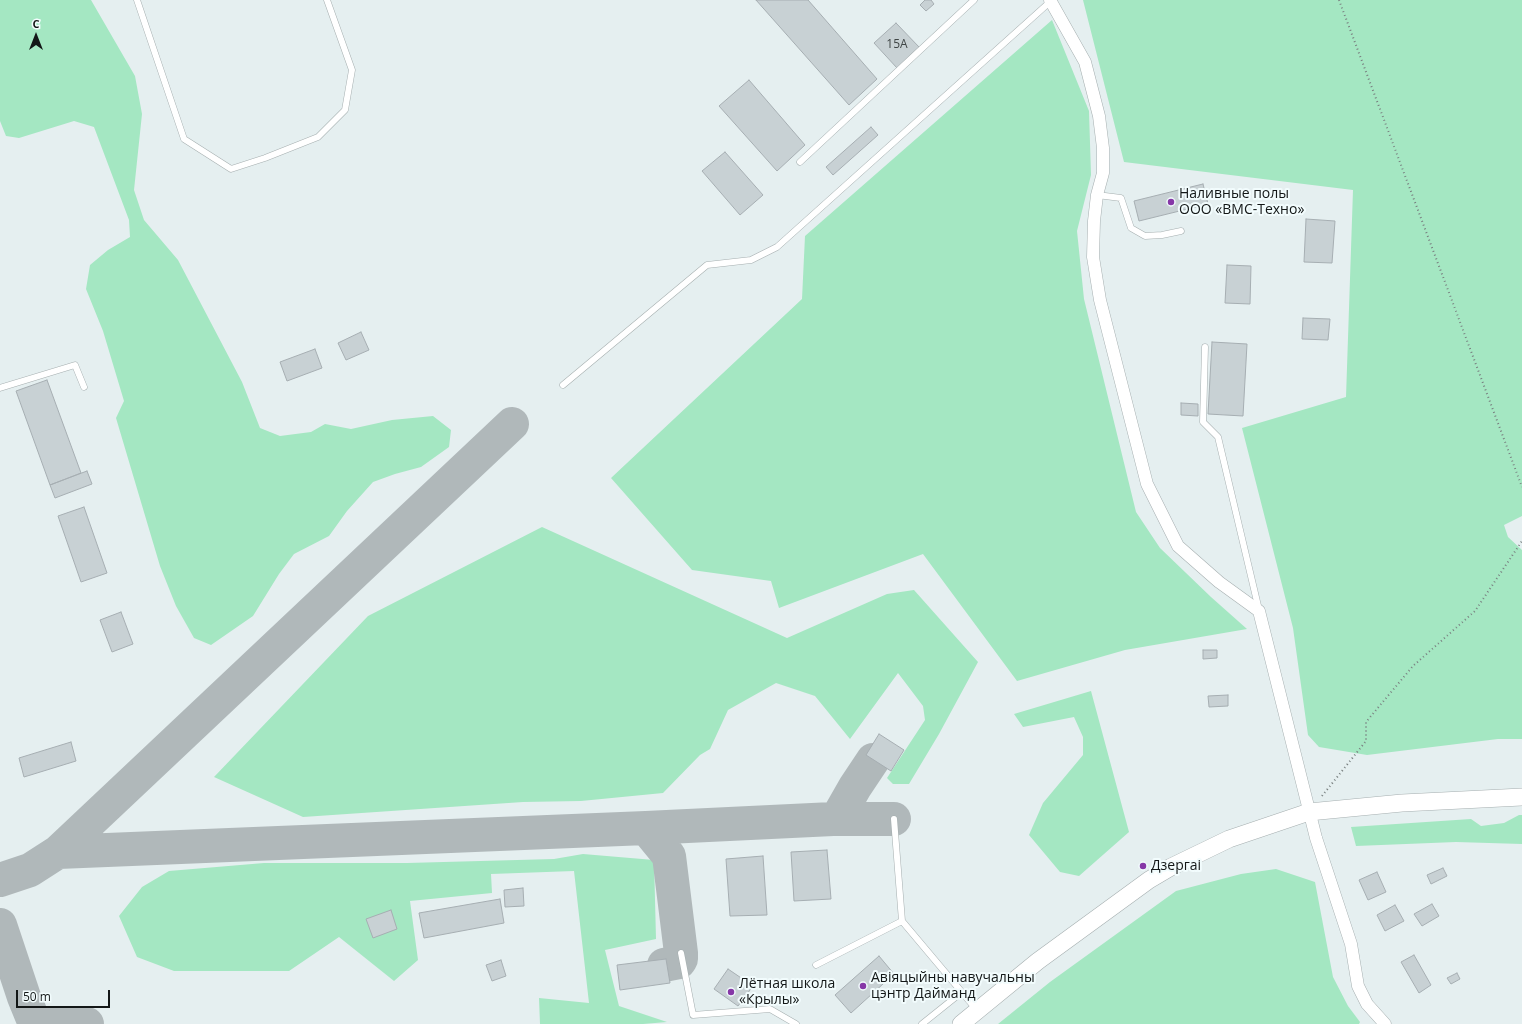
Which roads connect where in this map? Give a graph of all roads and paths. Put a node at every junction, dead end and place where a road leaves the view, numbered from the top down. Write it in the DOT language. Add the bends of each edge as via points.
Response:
graph roads {
  1 [pos="137,0"];
  2 [pos="327,0"];
  3 [pos="974,0"];
  4 [pos="1051,0"];
  5 [pos="1339,0"];
  6 [pos="800,162"];
  7 [pos="1097,195"];
  8 [pos="1181,231"];
  9 [pos="1205,347"];
  10 [pos="563,385"];
  11 [pos="84,387"];
  12 [pos="0,388"];
  13 [pos="1522,487"];
  14 [pos="1522,540"];
  15 [pos="1260,612"];
  16 [pos="1522,797"];
  17 [pos="1309,812"];
  18 [pos="894,819"];
  19 [pos="902,921"];
  20 [pos="681,953"];
  21 [pos="816,965"];
  22 [pos="962,992"];
  23 [pos="977,1011"];
  24 [pos="796,1024"];
  25 [pos="922,1024"];
  26 [pos="961,1024"];
  27 [pos="1385,1024"];
  1 -- 2 [label="lane" via="184,139 231,169 318,137 345,110 352,70"];
  3 -- 6 [label="lane"];
  4 -- 7 [label="street" via="1085,62 1099,116 1103,173"];
  4 -- 10 [label="lane" via="777,247 751,260 707,265"];
  5 -- 13 [label="path"];
  7 -- 8 [label="lane" via="1121,198 1131,228 1145,236"];
  7 -- 15 [label="street" via="1093,257 1100,300 1147,484 1178,546 1219,582"];
  9 -- 15 [label="lane" via="1203,422 1218,437"];
  11 -- 12 [label="lane" via="75,365"];
  14 -- 17 [label="path" via="1475,611 1412,666 1366,722 1366,741"];
  15 -- 17 [label="street"];
  16 -- 17 [label="street" via="1402,803"];
  17 -- 23 [label="street" via="1229,839 1149,880 1038,961"];
  17 -- 27 [label="street" via="1351,944 1358,986 1367,1004"];
  18 -- 19 [label="lane"];
  19 -- 21 [label="lane"];
  19 -- 22 [label="lane"];
  20 -- 24 [label="lane" via="693,1015 770,1009"];
  22 -- 23 [label="lane"];
  22 -- 25 [label="lane"];
  23 -- 26 [label="street"];
}
